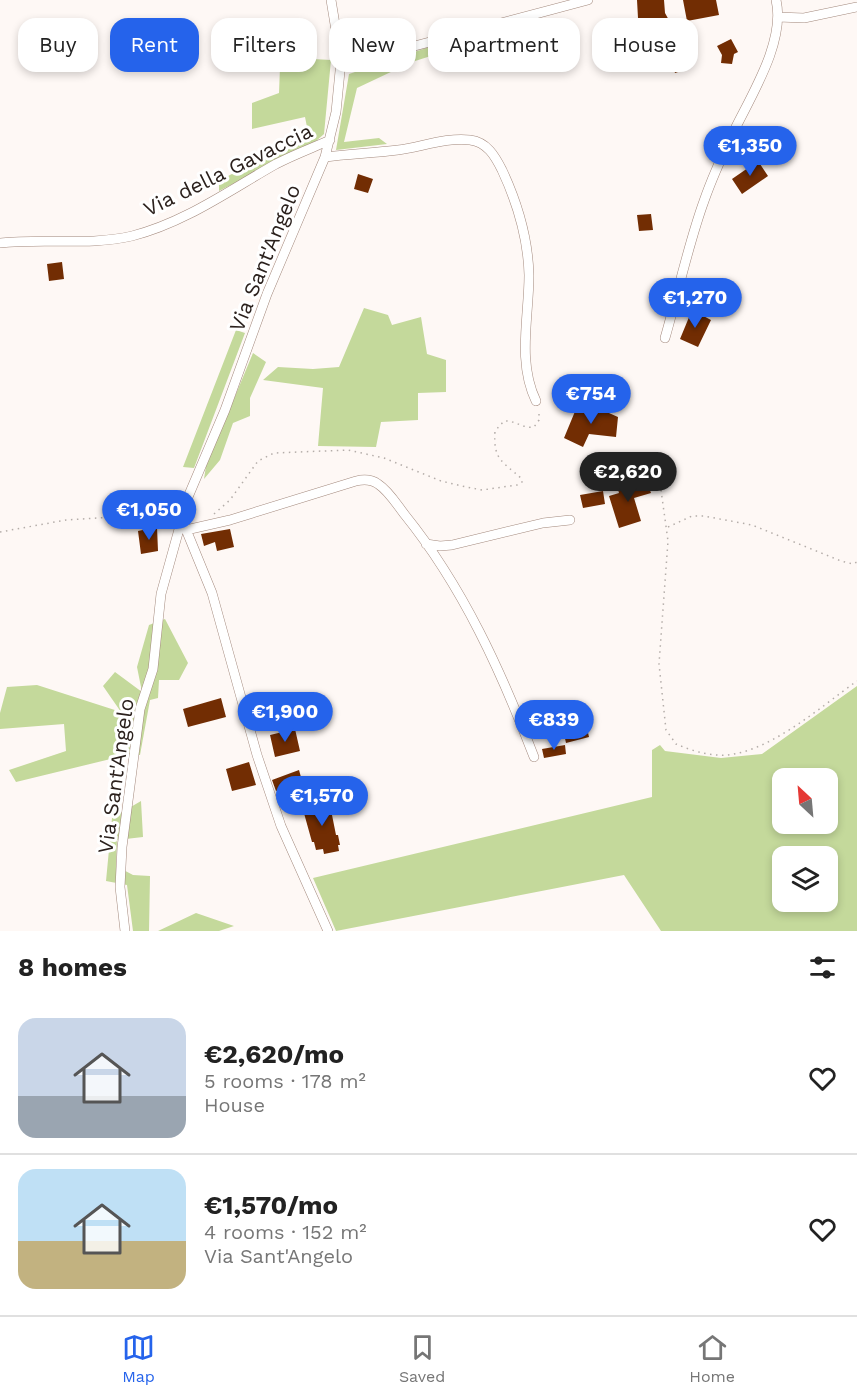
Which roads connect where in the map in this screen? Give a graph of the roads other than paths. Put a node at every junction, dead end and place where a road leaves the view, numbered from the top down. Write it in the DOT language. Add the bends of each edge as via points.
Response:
graph roads {
  1 [pos="331,0"];
  2 [pos="588,0"];
  3 [pos="776,0"];
  4 [pos="857,7"];
  5 [pos="778,17"];
  6 [pos="334,18"];
  7 [pos="416,46"];
  8 [pos="340,72"];
  9 [pos="330,140"];
  10 [pos="325,157"];
  11 [pos="0,243"];
  12 [pos="665,338"];
  13 [pos="536,401"];
  14 [pos="570,520"];
  15 [pos="184,526"];
  16 [pos="426,544"];
  17 [pos="534,757"];
  18 [pos="125,931"];
  19 [pos="328,931"];
  1 -- 6 [label="street, Via Sant'Angelo"];
  2 -- 7 [label="street"];
  3 -- 5 [label="street"];
  4 -- 5 [label="street" via="804,18"];
  5 -- 12 [label="street" via="765,65 703,203"];
  8 -- 9 [label="street, Via Sant'Angelo"];
  9 -- 10 [label="street, Via Sant'Angelo"];
  9 -- 11 [label="street, Via della Gavaccia" via="178,218 134,235 106,240"];
  10 -- 13 [label="street" via="463,140 481,143 492,153 515,203 528,258 525,369"];
  10 -- 15 [label="street, Via Sant'Angelo" via="188,497"];
  14 -- 16 [label="street" via="452,545"];
  15 -- 16 [label="street" via="230,520 366,480 384,490"];
  15 -- 18 [label="street, Via Sant'Angelo" via="161,594 153,669 140,709 122,847 120,887"];
  15 -- 19 [label="street" via="212,593 281,826"];
  16 -- 17 [label="street" via="482,636"];
}
